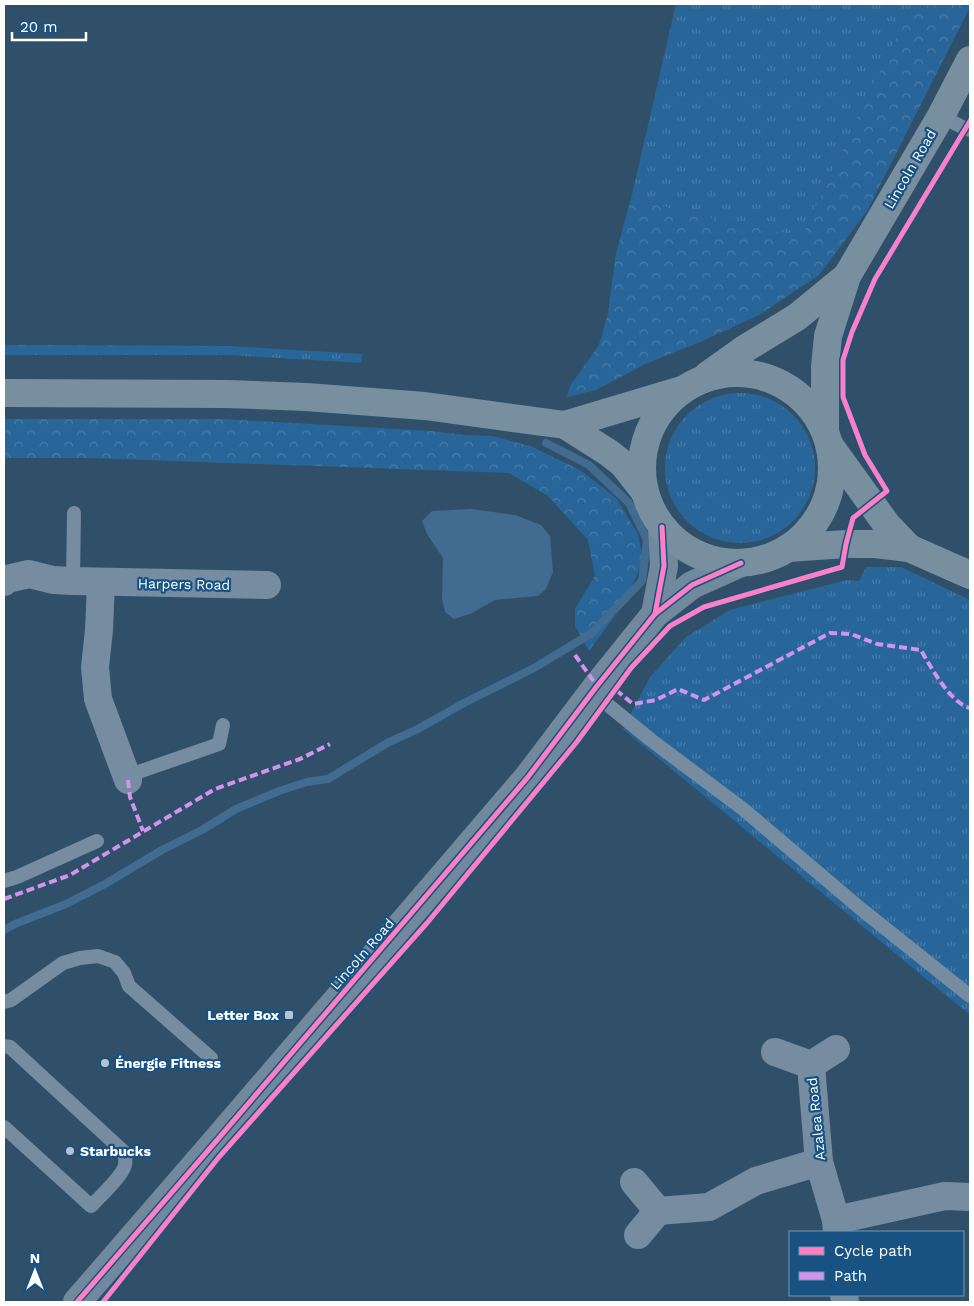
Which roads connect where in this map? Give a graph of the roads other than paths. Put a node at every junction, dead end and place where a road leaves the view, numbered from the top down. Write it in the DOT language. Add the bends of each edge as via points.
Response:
graph roads {
  1 [pos="970,60"];
  2 [pos="941,116"];
  3 [pos="970,130"];
  4 [pos="847,276"];
  5 [pos="691,385"];
  6 [pos="4,393"];
  7 [pos="565,425"];
  8 [pos="828,439"];
  9 [pos="644,491"];
  10 [pos="74,513"];
  11 [pos="662,527"];
  12 [pos="788,548"];
  13 [pos="909,548"];
  14 [pos="741,563"];
  15 [pos="970,575"];
  16 [pos="73,581"];
  17 [pos="4,582"];
  18 [pos="101,582"];
  19 [pos="266,586"];
  20 [pos="655,614"];
  21 [pos="592,692"];
  22 [pos="223,725"];
  23 [pos="127,778"];
  24 [pos="97,840"];
  25 [pos="4,881"];
  26 [pos="970,996"];
  27 [pos="4,1002"];
  28 [pos="4,1046"];
  29 [pos="836,1049"];
  30 [pos="775,1052"];
  31 [pos="211,1058"];
  32 [pos="811,1065"];
  33 [pos="4,1127"];
  34 [pos="819,1162"];
  35 [pos="634,1182"];
  36 [pos="970,1197"];
  37 [pos="658,1210"];
  38 [pos="836,1226"];
  39 [pos="638,1235"];
  40 [pos="77,1302"];
  1 -- 2 [label="highway, Lincoln Road"];
  2 -- 3 [label="lane"];
  2 -- 4 [label="highway, Lincoln Road"];
  4 -- 5 [label="highway, Lincoln Road" via="797,317"];
  4 -- 8 [label="highway, Lincoln Road" via="828,336 825,367"];
  5 -- 7 [label="highway"];
  5 -- 8 [label="highway" via="709,376 729,373 769,378 803,400 816,415"];
  5 -- 9 [label="highway" via="660,411 648,433 642,457"];
  6 -- 7 [label="highway" via="227,394 315,398 425,406"];
  7 -- 9 [label="highway" via="623,464"];
  8 -- 12 [label="highway, Lincoln Road" via="832,459 831,485 823,510 808,531"];
  8 -- 13 [label="highway" via="887,524"];
  9 -- 11 [label="highway"];
  10 -- 16 [label="lane"];
  11 -- 14 [label="highway" via="693,552 712,560"];
  11 -- 20 [label="main road, Lincoln Road" via="664,566"];
  12 -- 13 [label="highway" via="874,544"];
  12 -- 14 [label="highway" via="761,560"];
  13 -- 15 [label="highway"];
  14 -- 20 [label="main road, Lincoln Road" via="692,585"];
  16 -- 17 [label="street, Harpers Road" via="29,574"];
  16 -- 18 [label="street, Harpers Road"];
  18 -- 19 [label="street, Harpers Road"];
  18 -- 23 [label="street" via="95,667 98,699"];
  20 -- 21 [label="main road, Lincoln Road"];
  21 -- 26 [label="lane" via="743,809"];
  21 -- 40 [label="main road, Lincoln Road" via="528,777"];
  22 -- 23 [label="lane" via="219,744"];
  24 -- 25 [label="lane"];
  27 -- 31 [label="lane" via="63,963 98,956 114,962 124,973 128,986"];
  28 -- 33 [label="lane" via="10,1047 124,1152 125,1166 91,1206"];
  29 -- 32 [label="street, Azalea Road"];
  30 -- 32 [label="street, Azalea Road"];
  32 -- 34 [label="street, Azalea Road"];
  34 -- 37 [label="street" via="756,1181 709,1207"];
  34 -- 38 [label="street, Azalea Road"];
  35 -- 37 [label="street"];
  36 -- 38 [label="street" via="945,1196"];
  37 -- 39 [label="street"];
}
